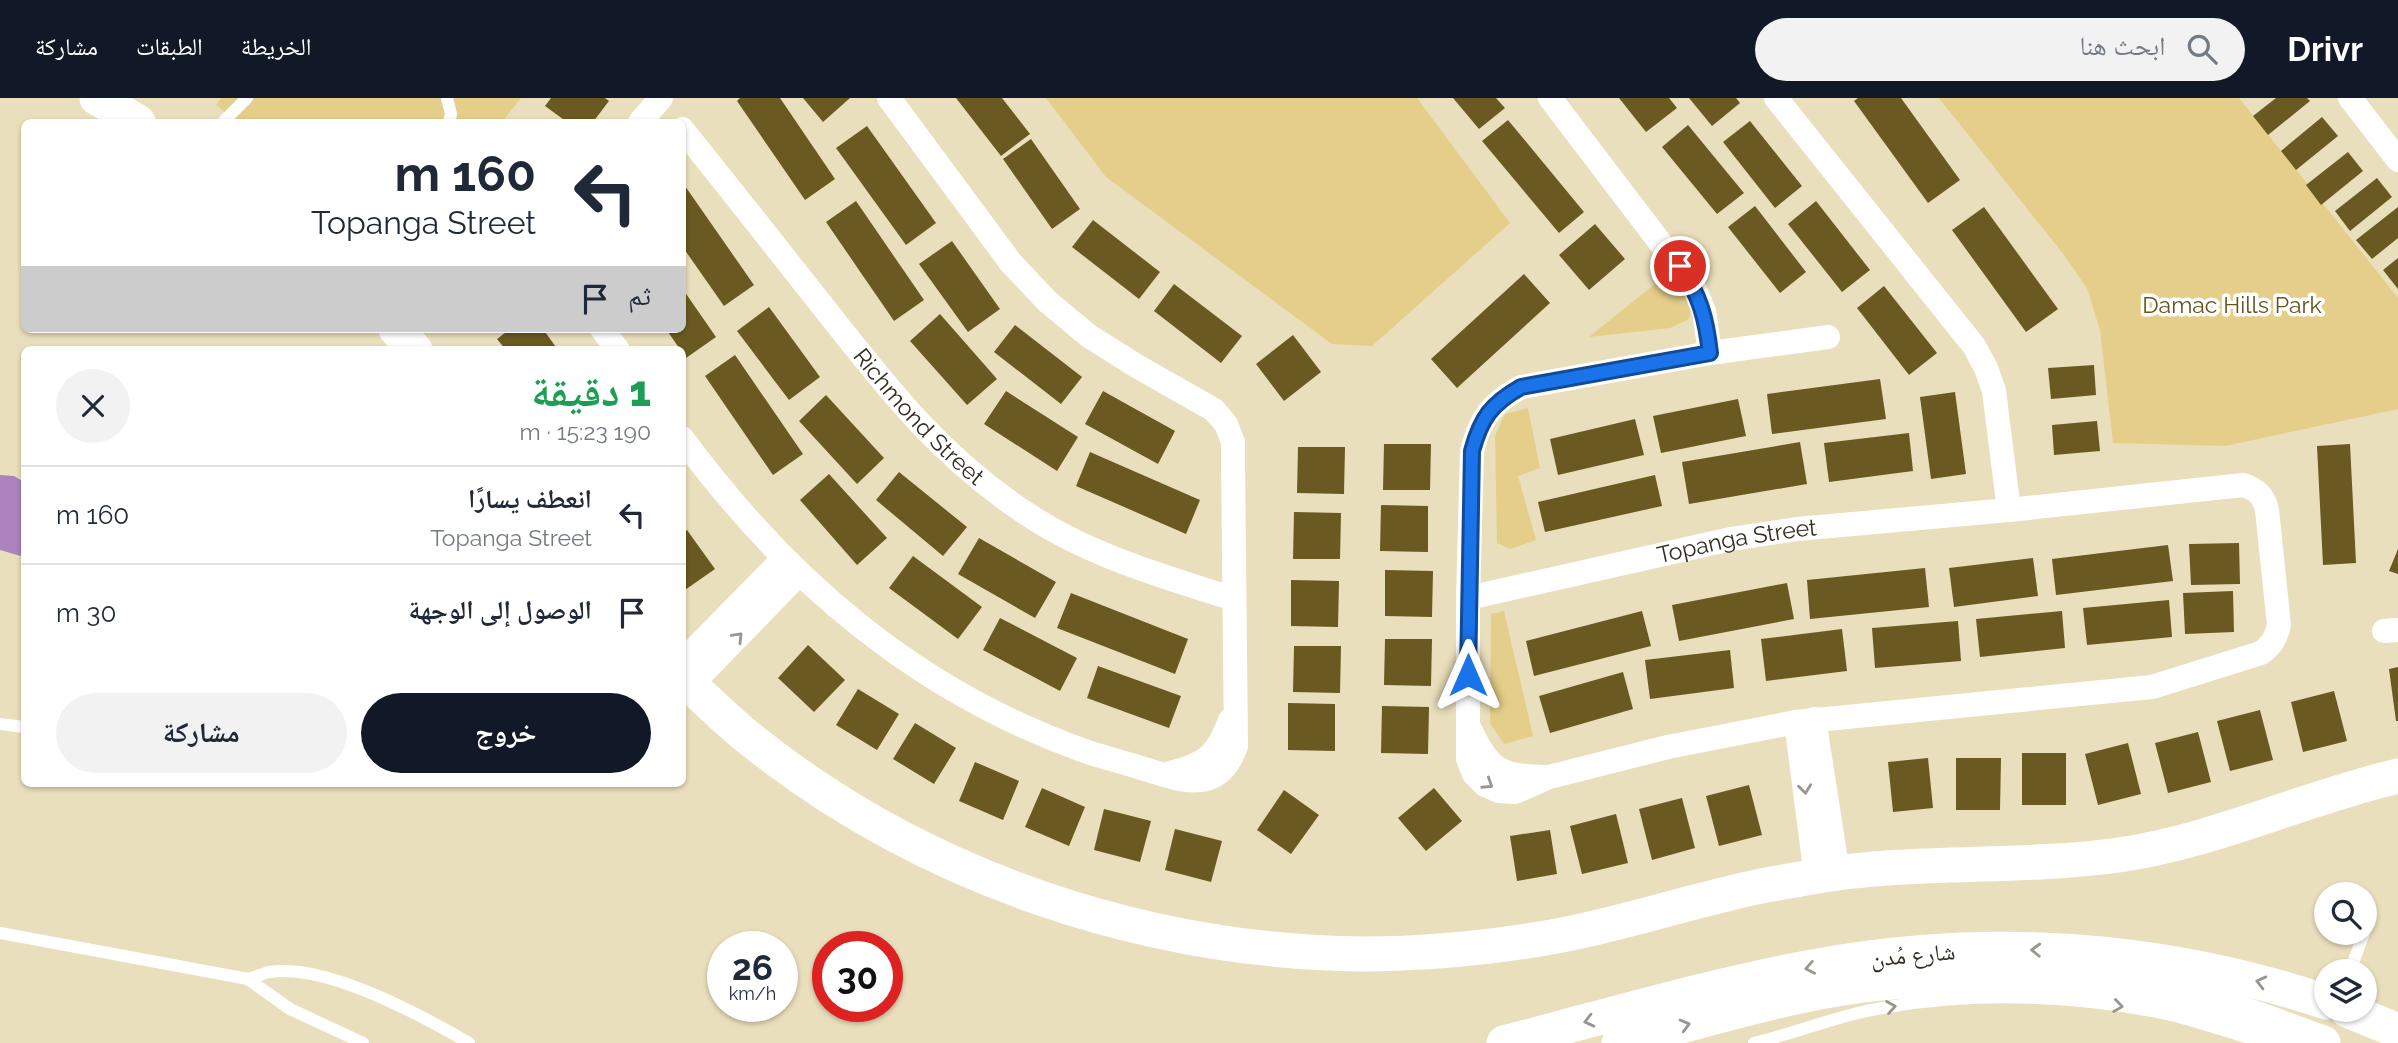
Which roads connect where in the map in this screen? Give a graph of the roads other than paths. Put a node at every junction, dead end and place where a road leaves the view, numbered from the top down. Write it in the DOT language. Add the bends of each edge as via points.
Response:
graph roads {
  1 [pos="97,98"];
  2 [pos="247,98"];
  3 [pos="447,98"];
  4 [pos="889,98"];
  5 [pos="1550,98"];
  6 [pos="1776,98"];
  7 [pos="2350,98"];
  8 [pos="660,99"];
  9 [pos="133,119"];
  10 [pos="226,119"];
  11 [pos="450,119"];
  12 [pos="643,119"];
  13 [pos="675,119"];
  14 [pos="686,134"];
  15 [pos="2398,160"];
  16 [pos="400,333"];
  17 [pos="1828,337"];
  18 [pos="411,346"];
  19 [pos="1710,353"];
  20 [pos="686,443"];
  21 [pos="2009,510"];
  22 [pos="791,566"];
  23 [pos="1468,598"];
  24 [pos="1234,599"];
  25 [pos="686,674"];
  26 [pos="686,676"];
  27 [pos="1805,720"];
  28 [pos="0,724"];
  29 [pos="21,727"];
  30 [pos="2398,776"];
  31 [pos="1827,875"];
  32 [pos="0,933"];
  33 [pos="248,979"];
  34 [pos="2314,998"];
  35 [pos="2376,1022"];
  36 [pos="2287,1030"];
  37 [pos="2398,1031"];
  38 [pos="363,1043"];
  39 [pos="469,1043"];
  40 [pos="1504,1043"];
  41 [pos="1619,1043"];
  42 [pos="1754,1043"];
  43 [pos="2323,1043"];
  1 -- 9 [label="street"];
  2 -- 10 [label="lane"];
  3 -- 11 [label="lane"];
  4 -- 24 [label="street" via="1011,263 1048,302 1089,336 1214,410 1226,424 1233,442"];
  5 -- 19 [label="street" via="1694,287 1704,311"];
  6 -- 21 [label="street" via="1974,346 1994,391"];
  7 -- 15 [label="street"];
  8 -- 12 [label="street"];
  8 -- 13 [label="street"];
  14 -- 24 [label="street, Richmond Street" via="893,395 977,479 1078,543"];
  16 -- 18 [label="street"];
  17 -- 19 [label="street, Topanga Street"];
  19 -- 23 [label="street, Topanga Street" via="1521,387 1488,412 1472,451"];
  20 -- 22 [label="street"];
  21 -- 23 [label="street, Topanga Street" via="1758,535"];
  21 -- 27 [label="street, Topanga Street" via="2213,487 2245,502 2269,532 2277,637 2261,653 2152,687"];
  22 -- 24 [label="street" via="863,629 932,677 1005,718 1083,750 1195,782 1222,772 1236,747"];
  22 -- 25 [label="street"];
  23 -- 27 [label="street, Topanga Street" via="1469,727 1488,761 1512,775 1549,777"];
  26 -- 31 [label="street" via="748,738 886,830 960,867 1037,897 1198,939 1281,950 1365,954 1449,950 1532,940 1735,891"];
  27 -- 31 [label="street"];
  28 -- 29 [label="lane"];
  30 -- 31 [label="street" via="2180,843 2119,855"];
  32 -- 33 [label="lane"];
  33 -- 38 [label="lane" via="289,1009"];
  33 -- 39 [label="lane" via="268,972 322,976 404,1009"];
  34 -- 40 [label="street, شارع مُدن, one-way" via="2163,961 2032,949 1960,950 1818,966"];
  35 -- 37 [label="street"];
  41 -- 36 [label="street, شارع مُدن, one-way" via="1816,993 1913,981 2011,978 2124,986 2179,996"];
  42 -- 36 [label="lane, one-way" via="1889,1007 1989,998 2136,1008 2260,1041"];
  36 -- 43 [label="street, شارع مُدن"];
}
